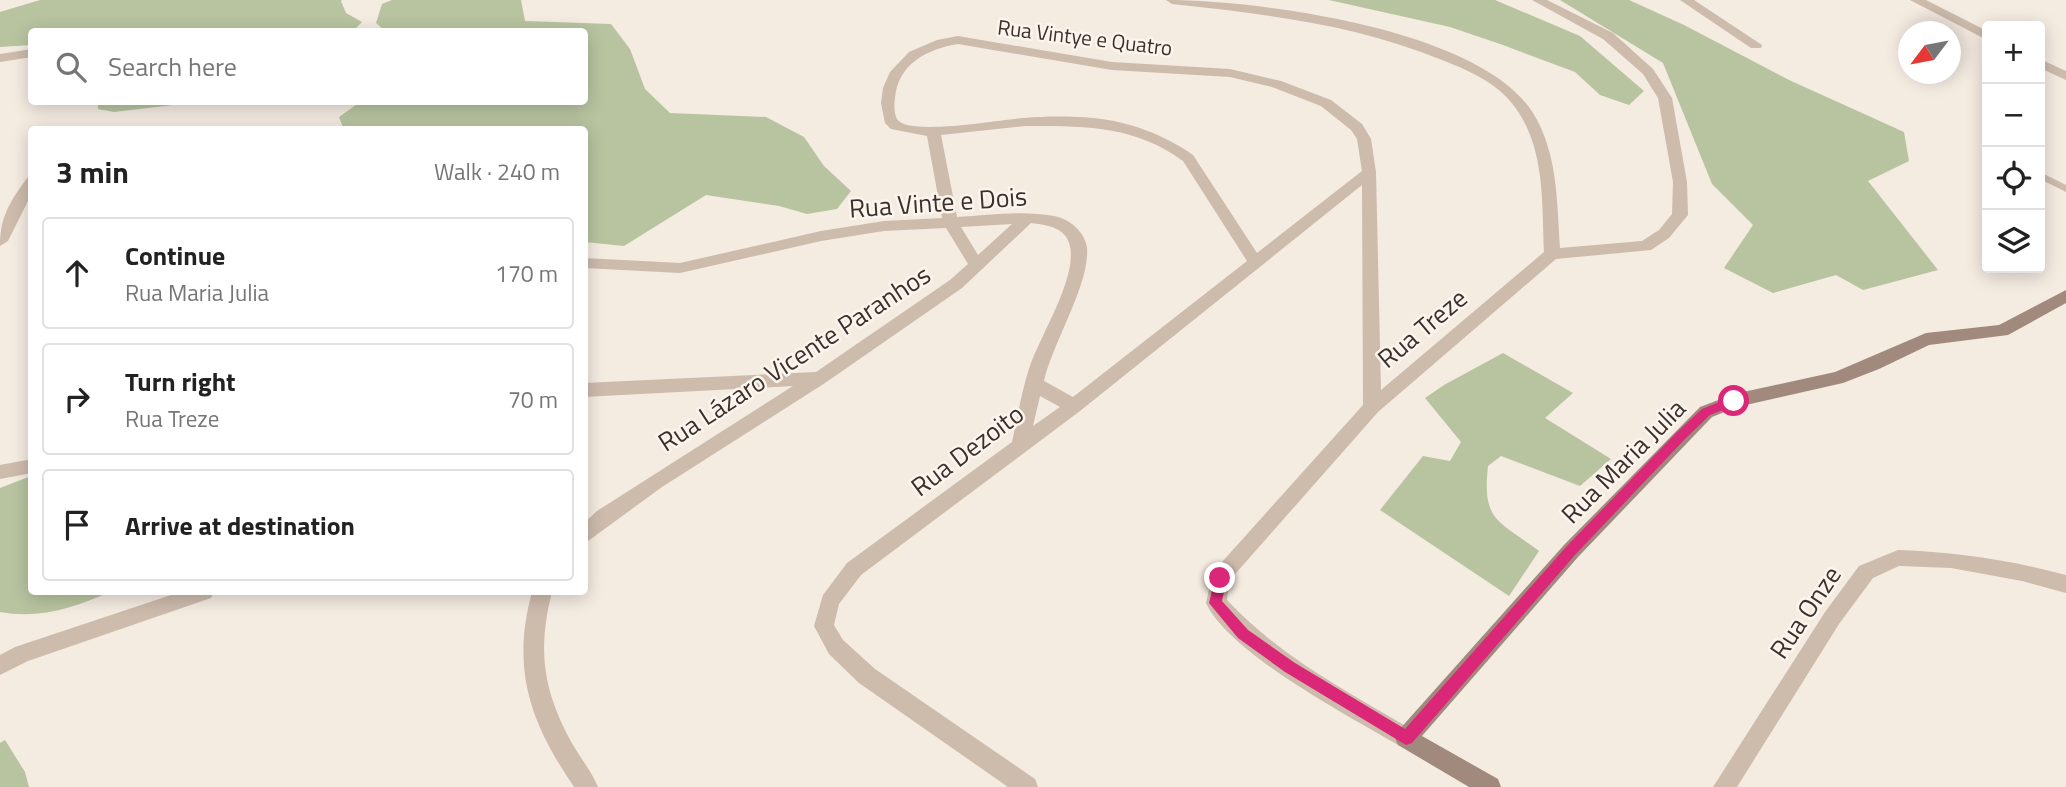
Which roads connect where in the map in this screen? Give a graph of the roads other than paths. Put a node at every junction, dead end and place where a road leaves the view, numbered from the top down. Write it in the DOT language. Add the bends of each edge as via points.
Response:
graph roads {
  1 [pos="1171,0"];
  2 [pos="1538,0"];
  3 [pos="1686,0"];
  4 [pos="1942,0"];
  5 [pos="1922,3"];
  6 [pos="1982,33"];
  7 [pos="1756,45"];
  8 [pos="28,54"];
  9 [pos="0,58"];
  10 [pos="2045,66"];
  11 [pos="2066,76"];
  12 [pos="933,132"];
  13 [pos="1369,172"];
  14 [pos="2045,178"];
  15 [pos="28,187"];
  16 [pos="2066,189"];
  17 [pos="1028,218"];
  18 [pos="951,223"];
  19 [pos="0,241"];
  20 [pos="1552,254"];
  21 [pos="1256,262"];
  22 [pos="588,263"];
  23 [pos="977,265"];
  24 [pos="2066,296"];
  25 [pos="819,377"];
  26 [pos="1034,384"];
  27 [pos="588,390"];
  28 [pos="1074,406"];
  29 [pos="1372,407"];
  30 [pos="1020,445"];
  31 [pos="28,467"];
  32 [pos="0,472"];
  33 [pos="588,533"];
  34 [pos="2066,584"];
  35 [pos="195,595"];
  36 [pos="541,595"];
  37 [pos="0,665"];
  38 [pos="1406,738"];
  39 [pos="586,787"];
  40 [pos="1027,787"];
  41 [pos="1490,787"];
  42 [pos="1724,787"];
  1 -- 20 [label="street" via="1353,24 1440,54 1492,78 1515,96 1546,158"];
  2 -- 20 [label="street" via="1608,36 1647,72 1665,98 1680,182 1680,215 1646,246"];
  3 -- 7 [label="street"];
  4 -- 5 [label="street"];
  5 -- 6 [label="street"];
  8 -- 9 [label="street"];
  10 -- 11 [label="street"];
  12 -- 13 [label="street, Rua Vintye e Quatro" via="896,126 890,120 887,102 893,77 911,54 939,42 958,40 1112,66 1230,73 1276,84 1326,103 1357,127 1364,139"];
  12 -- 18 [label="street"];
  12 -- 21 [label="street" via="1025,122 1093,122 1125,128 1173,147 1196,166"];
  13 -- 21 [label="street, Rua Dezoito"];
  13 -- 29 [label="street"];
  14 -- 16 [label="lane"];
  15 -- 19 [label="street"];
  17 -- 18 [label="street, Rua Vinte e Dois"];
  17 -- 23 [label="street, Rua Lázaro Vicente Paranhos"];
  17 -- 26 [label="street, Rua Vinte e Dois" via="1064,226 1074,234 1079,248 1076,274"];
  18 -- 22 [label="street, Rua Vinte e Dois" via="847,231 680,268"];
  18 -- 23 [label="street"];
  20 -- 29 [label="street, Rua Treze"];
  21 -- 28 [label="street, Rua Dezoito"];
  23 -- 25 [label="street, Rua Lázaro Vicente Paranhos" via="923,309"];
  24 -- 38 [label="street, Rua Maria Julia" via="2002,331 1926,339 1837,378 1734,401 1706,412 1571,551"];
  25 -- 27 [label="street"];
  25 -- 33 [label="street, Rua Lázaro Vicente Paranhos" via="655,482"];
  26 -- 28 [label="street"];
  26 -- 30 [label="street, Rua Vinte e Dois"];
  28 -- 30 [label="street, Rua Dezoito"];
  29 -- 38 [label="street, Rua Treze" via="1220,578 1216,603 1243,634 1281,661"];
  30 -- 40 [label="street, Rua Dezoito" via="854,569 830,601 824,626 836,647 867,676"];
  31 -- 32 [label="street"];
  34 -- 42 [label="street, Rua Onze" via="1951,560 1898,558 1866,572"];
  35 -- 37 [label="street"];
  36 -- 39 [label="street" via="531,642 538,692 566,759"];
  38 -- 41 [label="street, Rua Treze"];
}
